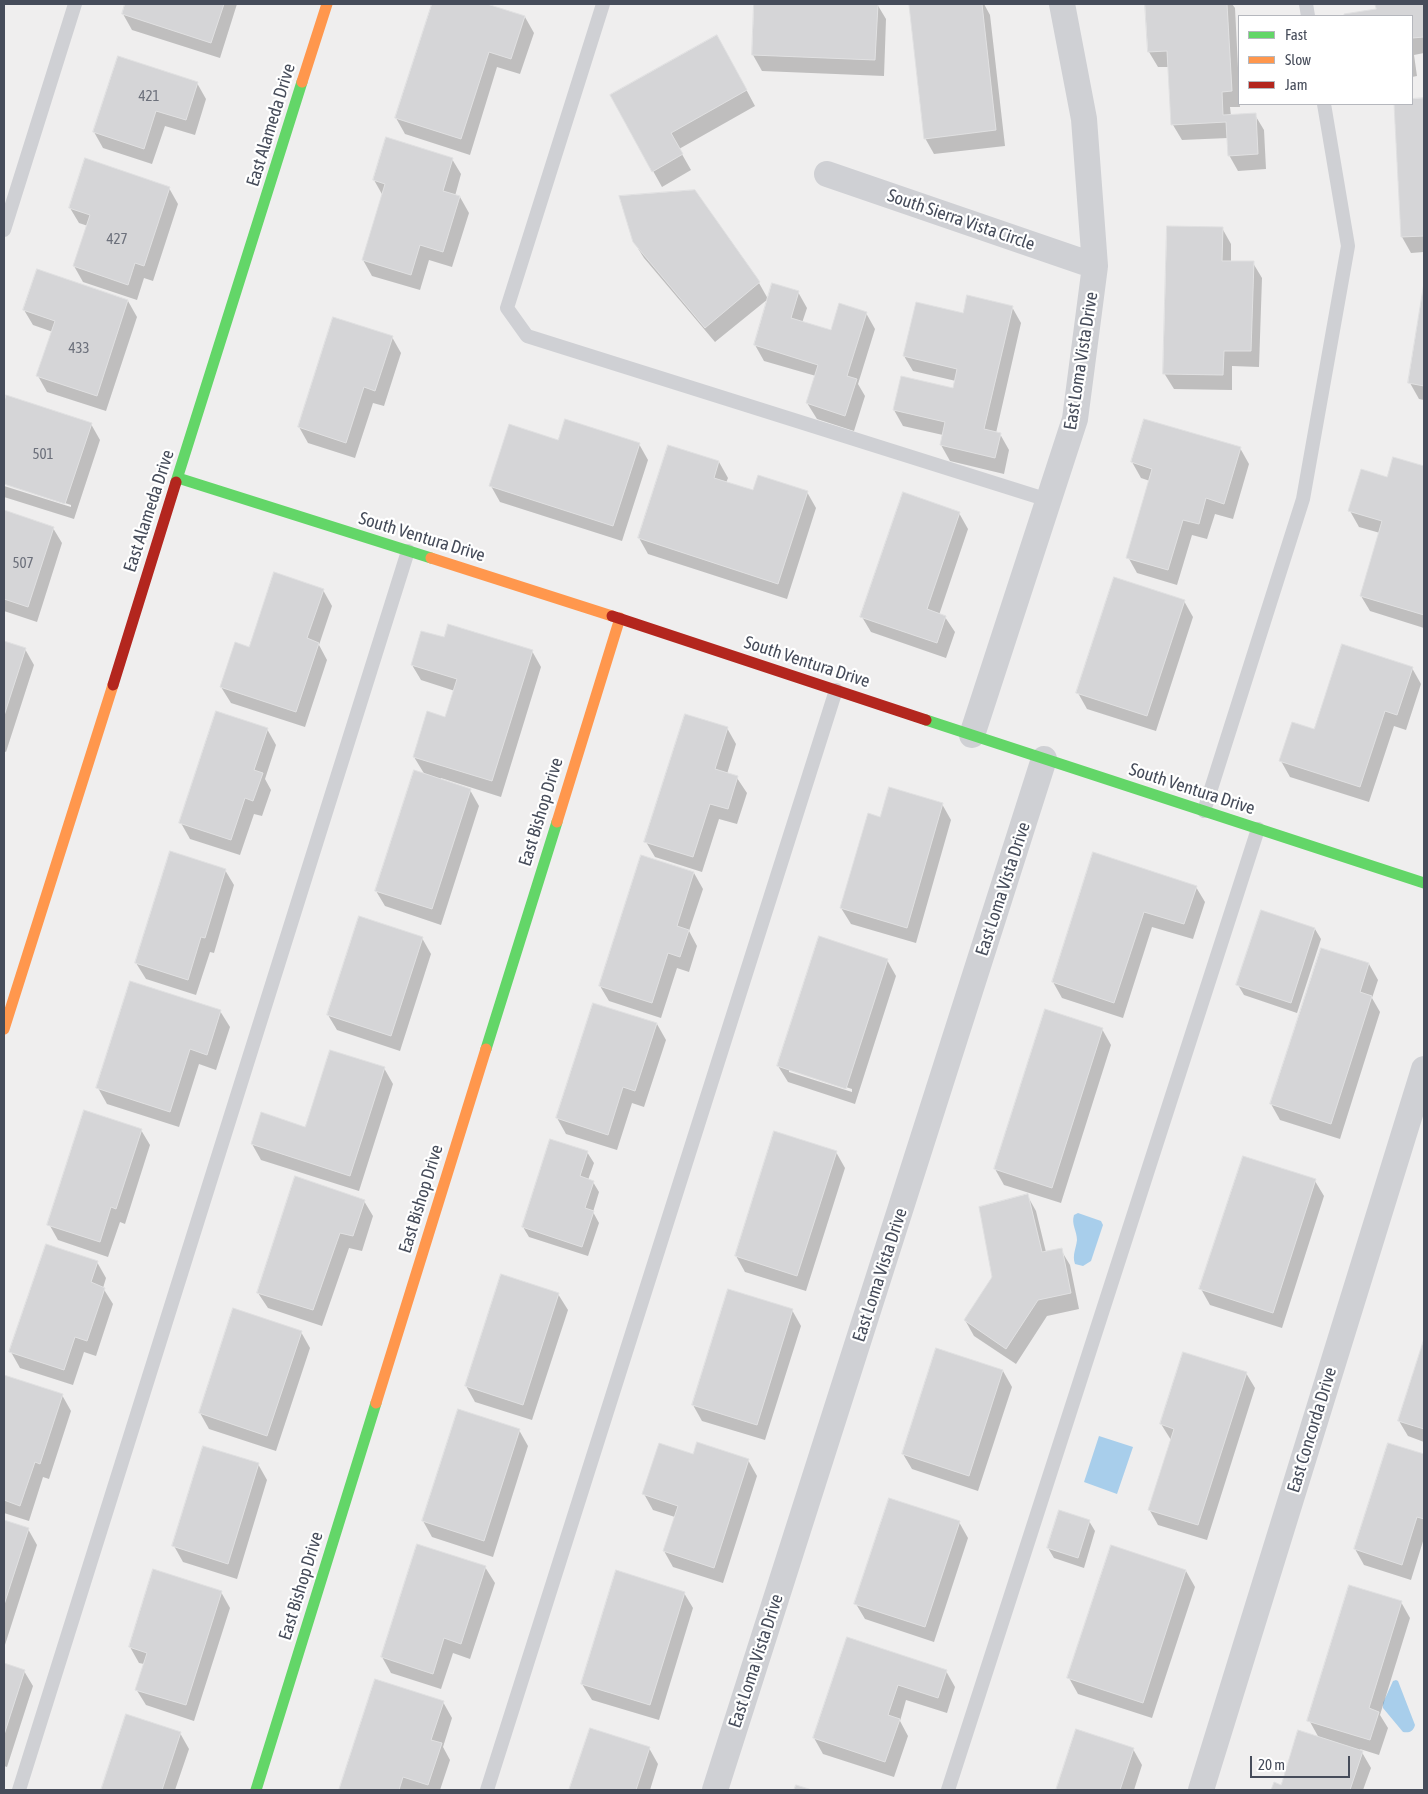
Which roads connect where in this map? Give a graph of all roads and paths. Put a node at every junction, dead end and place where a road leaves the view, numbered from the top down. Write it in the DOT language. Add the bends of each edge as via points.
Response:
graph roads {
  1 [pos="75,4"];
  2 [pos="327,4"];
  3 [pos="603,4"];
  4 [pos="1062,4"];
  5 [pos="1324,105"];
  6 [pos="827,174"];
  7 [pos="4,230"];
  8 [pos="1095,266"];
  9 [pos="178,478"];
  10 [pos="1048,500"];
  11 [pos="408,551"];
  12 [pos="620,618"];
  13 [pos="836,690"];
  14 [pos="972,735"];
  15 [pos="1044,759"];
  16 [pos="1204,812"];
  17 [pos="1258,829"];
  18 [pos="1424,882"];
  19 [pos="4,1029"];
  20 [pos="1424,1069"];
  21 [pos="19,1790"];
  22 [pos="256,1790"];
  23 [pos="487,1790"];
  24 [pos="715,1790"];
  25 [pos="948,1790"];
  26 [pos="1201,1790"];
  1 -- 7 [label="lane"];
  2 -- 9 [label="street, East Alameda Drive"];
  3 -- 10 [label="lane" via="507,308 528,336"];
  4 -- 8 [label="street, East Loma Vista Drive" via="1084,119"];
  5 -- 16 [label="lane" via="1348,246 1304,499"];
  6 -- 8 [label="street, South Sierra Vista Circle"];
  8 -- 10 [label="street, East Loma Vista Drive" via="1074,419"];
  9 -- 11 [label="street, South Ventura Drive"];
  9 -- 19 [label="street, East Alameda Drive"];
  10 -- 14 [label="street, East Loma Vista Drive"];
  11 -- 12 [label="street, South Ventura Drive"];
  11 -- 21 [label="lane"];
  12 -- 13 [label="street, South Ventura Drive"];
  12 -- 22 [label="street, East Bishop Drive"];
  13 -- 14 [label="street, South Ventura Drive"];
  13 -- 23 [label="lane"];
  14 -- 15 [label="street, South Ventura Drive"];
  15 -- 16 [label="street, South Ventura Drive"];
  15 -- 24 [label="street, East Loma Vista Drive"];
  16 -- 17 [label="street, South Ventura Drive"];
  17 -- 18 [label="street, South Ventura Drive"];
  17 -- 25 [label="lane"];
  20 -- 26 [label="street, East Concorda Drive"];
}
